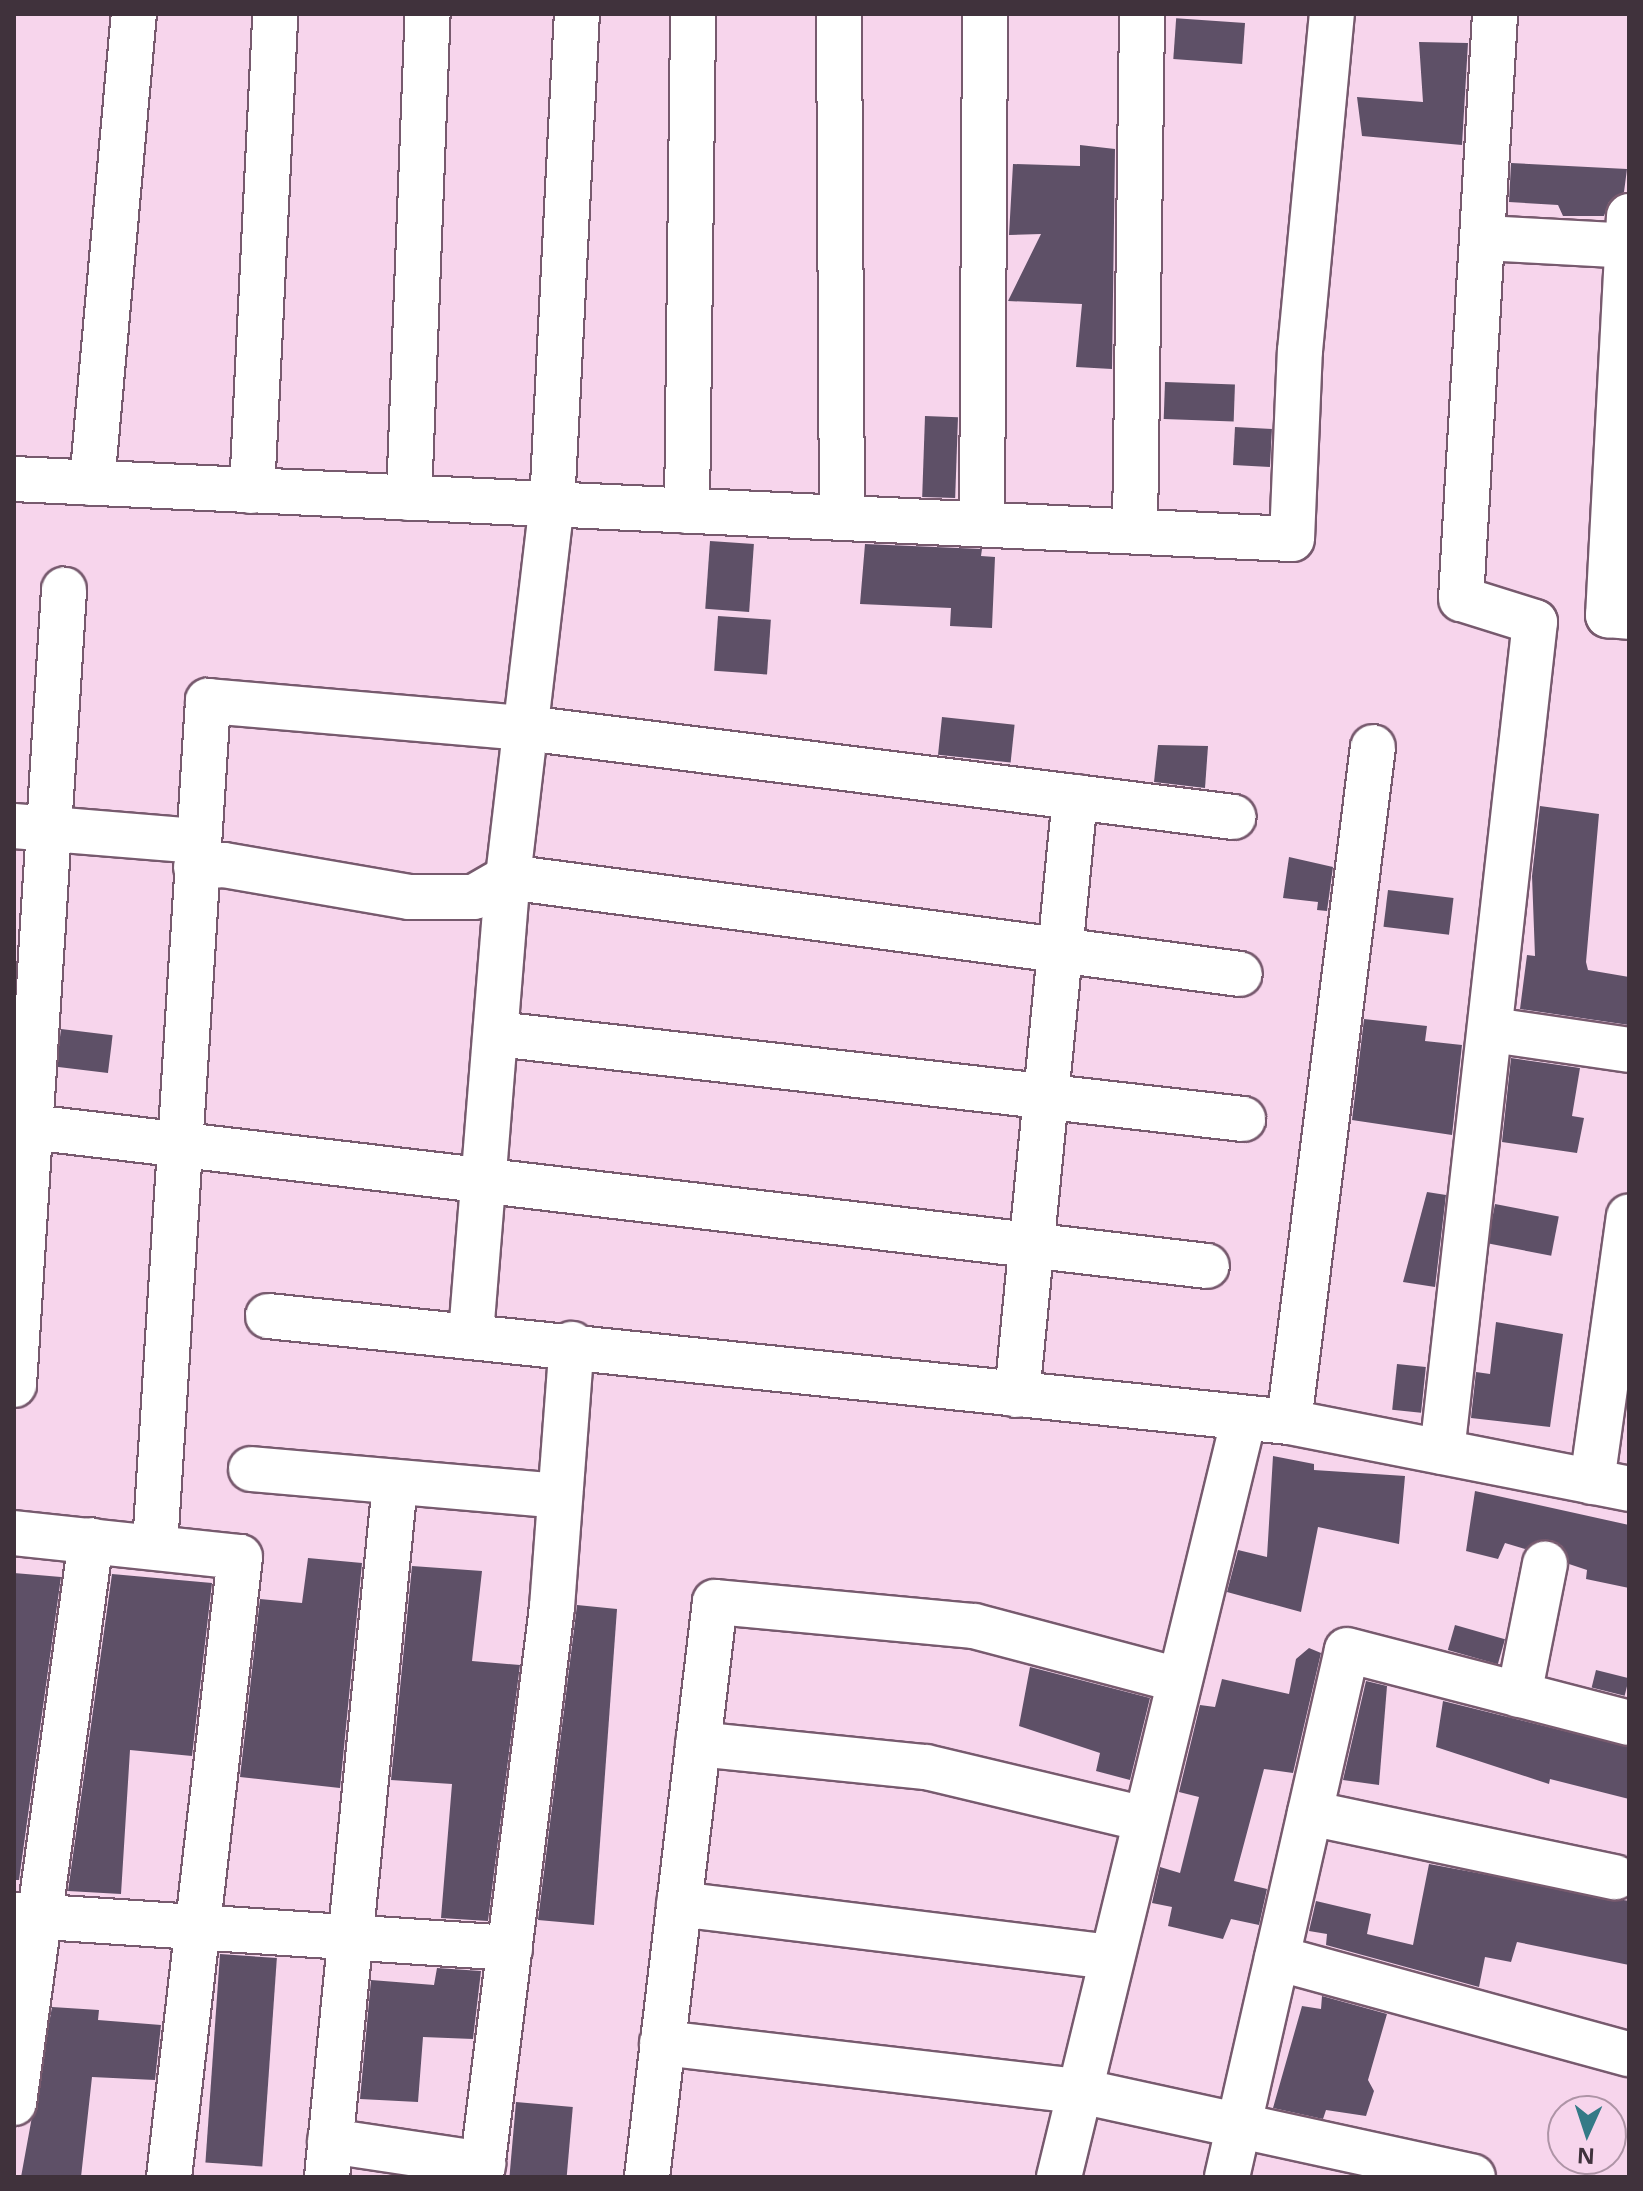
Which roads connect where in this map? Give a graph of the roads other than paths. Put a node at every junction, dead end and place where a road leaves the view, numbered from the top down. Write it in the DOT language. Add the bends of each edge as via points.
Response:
graph roads {
  1 [pos="134,14"];
  2 [pos="275,14"];
  3 [pos="428,14"];
  4 [pos="577,14"];
  5 [pos="693,14"];
  6 [pos="839,14"];
  7 [pos="985,14"];
  8 [pos="1142,14"];
  9 [pos="1332,14"];
  10 [pos="1495,14"];
  11 [pos="1628,236"];
  12 [pos="1483,238"];
  13 [pos="14,479"];
  14 [pos="92,483"];
  15 [pos="252,491"];
  16 [pos="409,498"];
  17 [pos="552,505"];
  18 [pos="687,511"];
  19 [pos="842,518"];
  20 [pos="982,524"];
  21 [pos="1135,531"];
  22 [pos="64,590"];
  23 [pos="1619,616"];
  24 [pos="526,728"];
  25 [pos="1373,747"];
  26 [pos="1075,797"];
  27 [pos="1233,817"];
  28 [pos="31,827"];
  29 [pos="197,854"];
  30 [pos="508,877"];
  31 [pos="1065,950"];
  32 [pos="1240,974"];
  33 [pos="1492,1030"];
  34 [pos="497,1034"];
  35 [pos="1629,1050"];
  36 [pos="1043,1097"];
  37 [pos="1243,1119"];
  38 [pos="23,1126"];
  39 [pos="183,1149"];
  40 [pos="485,1185"];
  41 [pos="1629,1217"];
  42 [pos="1032,1246"];
  43 [pos="1207,1266"];
  44 [pos="268,1316"];
  45 [pos="471,1334"];
  46 [pos="572,1344"];
  47 [pos="14,1385"];
  48 [pos="1017,1395"];
  49 [pos="1244,1418"];
  50 [pos="1289,1422"];
  51 [pos="1442,1452"];
  52 [pos="251,1469"];
  53 [pos="395,1483"];
  54 [pos="1611,1485"];
  55 [pos="560,1496"];
  56 [pos="14,1533"];
  57 [pos="91,1540"];
  58 [pos="155,1546"];
  59 [pos="1545,1564"];
  60 [pos="1179,1680"];
  61 [pos="1519,1695"];
  62 [pos="1629,1723"];
  63 [pos="698,1744"];
  64 [pos="1310,1813"];
  65 [pos="1145,1819"];
  66 [pos="1615,1877"];
  67 [pos="679,1904"];
  68 [pos="26,1916"];
  69 [pos="199,1928"];
  70 [pos="350,1939"];
  71 [pos="510,1948"];
  72 [pos="1112,1957"];
  73 [pos="1277,1958"];
  74 [pos="662,2043"];
  75 [pos="1629,2054"];
  76 [pos="1080,2091"];
  77 [pos="14,2103"];
  78 [pos="1240,2122"];
  79 [pos="328,2159"];
  80 [pos="482,2171"];
  81 [pos="169,2177"];
  82 [pos="647,2177"];
  83 [pos="1059,2177"];
  84 [pos="1227,2177"];
  85 [pos="1473,2177"];
  1 -- 14 [label="street"];
  2 -- 15 [label="street"];
  3 -- 16 [label="street"];
  4 -- 17 [label="street"];
  5 -- 18 [label="street"];
  6 -- 19 [label="street"];
  7 -- 20 [label="street"];
  8 -- 21 [label="street"];
  9 -- 21 [label="street" via="1300,351 1292,539"];
  10 -- 12 [label="street"];
  11 -- 12 [label="street"];
  11 -- 23 [label="street"];
  12 -- 33 [label="street" via="1461,599 1535,622"];
  13 -- 14 [label="street"];
  14 -- 15 [label="street"];
  15 -- 16 [label="street"];
  16 -- 17 [label="street"];
  17 -- 18 [label="street"];
  17 -- 24 [label="street"];
  18 -- 19 [label="street"];
  19 -- 20 [label="street"];
  20 -- 21 [label="street"];
  22 -- 28 [label="street"];
  24 -- 26 [label="street"];
  24 -- 29 [label="street" via="208,701"];
  24 -- 30 [label="street"];
  25 -- 50 [label="street"];
  26 -- 27 [label="street"];
  26 -- 31 [label="street"];
  28 -- 29 [label="street"];
  28 -- 38 [label="street"];
  29 -- 30 [label="street" via="224,865 409,897 474,897"];
  29 -- 39 [label="street"];
  30 -- 31 [label="street"];
  30 -- 34 [label="street"];
  31 -- 32 [label="street"];
  31 -- 36 [label="street"];
  33 -- 35 [label="street"];
  33 -- 51 [label="street"];
  34 -- 36 [label="street"];
  34 -- 40 [label="street"];
  36 -- 37 [label="street"];
  36 -- 42 [label="street"];
  38 -- 39 [label="street"];
  38 -- 47 [label="street"];
  39 -- 40 [label="street"];
  39 -- 58 [label="street"];
  40 -- 42 [label="street"];
  40 -- 45 [label="street"];
  41 -- 54 [label="street"];
  42 -- 43 [label="street"];
  42 -- 48 [label="street"];
  44 -- 45 [label="street"];
  45 -- 46 [label="street"];
  46 -- 48 [label="street"];
  46 -- 55 [label="street"];
  48 -- 49 [label="street"];
  49 -- 50 [label="street"];
  49 -- 60 [label="street"];
  50 -- 51 [label="street"];
  51 -- 54 [label="street"];
  52 -- 53 [label="street"];
  53 -- 55 [label="street"];
  53 -- 70 [label="street"];
  55 -- 71 [label="street"];
  56 -- 57 [label="street"];
  57 -- 58 [label="street"];
  57 -- 68 [label="street"];
  58 -- 69 [label="street" via="240,1557"];
  59 -- 61 [label="street"];
  60 -- 63 [label="street" via="974,1626 715,1602"];
  60 -- 65 [label="street"];
  61 -- 62 [label="street"];
  61 -- 64 [label="street" via="1347,1650"];
  63 -- 65 [label="street" via="926,1767"];
  63 -- 67 [label="street"];
  64 -- 66 [label="street"];
  64 -- 73 [label="street"];
  65 -- 72 [label="street"];
  67 -- 72 [label="street"];
  67 -- 74 [label="street"];
  68 -- 69 [label="street"];
  68 -- 77 [label="street"];
  69 -- 70 [label="street"];
  69 -- 81 [label="street"];
  70 -- 71 [label="street"];
  70 -- 79 [label="street"];
  71 -- 80 [label="street"];
  72 -- 76 [label="street"];
  73 -- 75 [label="street"];
  73 -- 78 [label="street"];
  74 -- 76 [label="street"];
  74 -- 82 [label="street"];
  76 -- 78 [label="street"];
  76 -- 83 [label="street"];
  78 -- 84 [label="street"];
  78 -- 85 [label="street"];
  79 -- 80 [label="street"];
}
